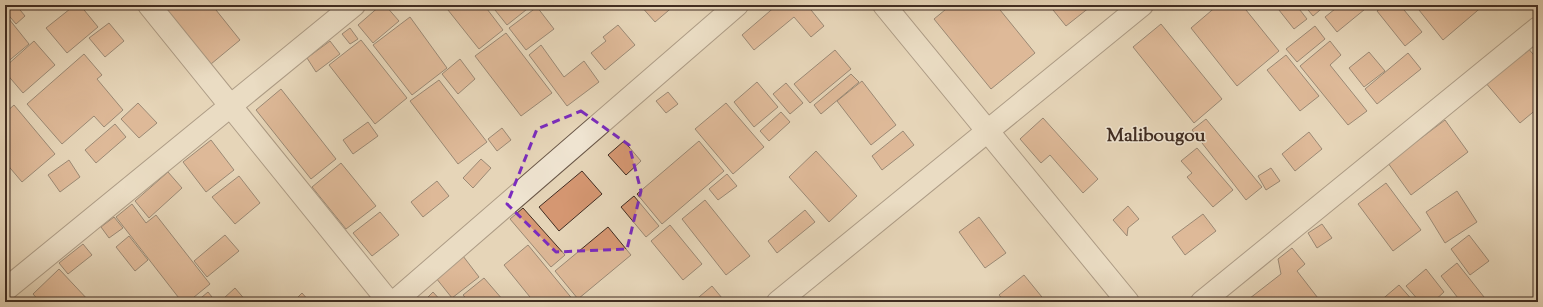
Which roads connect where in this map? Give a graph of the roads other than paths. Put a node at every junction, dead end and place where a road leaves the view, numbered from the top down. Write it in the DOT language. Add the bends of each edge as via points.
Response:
graph roads {
  1 [pos="149,5"];
  2 [pos="354,5"];
  3 [pos="737,5"];
  4 [pos="884,5"];
  5 [pos="1142,5"];
  6 [pos="1538,28"];
  7 [pos="230,106"];
  8 [pos="988,130"];
  9 [pos="5,290"];
  10 [pos="389,302"];
  11 [pos="394,302"];
  12 [pos="778,302"];
  13 [pos="1128,302"];
  14 [pos="1202,302"];
  1 -- 7 [label="street"];
  2 -- 7 [label="street"];
  3 -- 11 [label="street"];
  4 -- 8 [label="street"];
  5 -- 8 [label="street"];
  6 -- 14 [label="street"];
  7 -- 9 [label="street"];
  7 -- 10 [label="street"];
  8 -- 12 [label="street"];
  8 -- 13 [label="street"];
}
